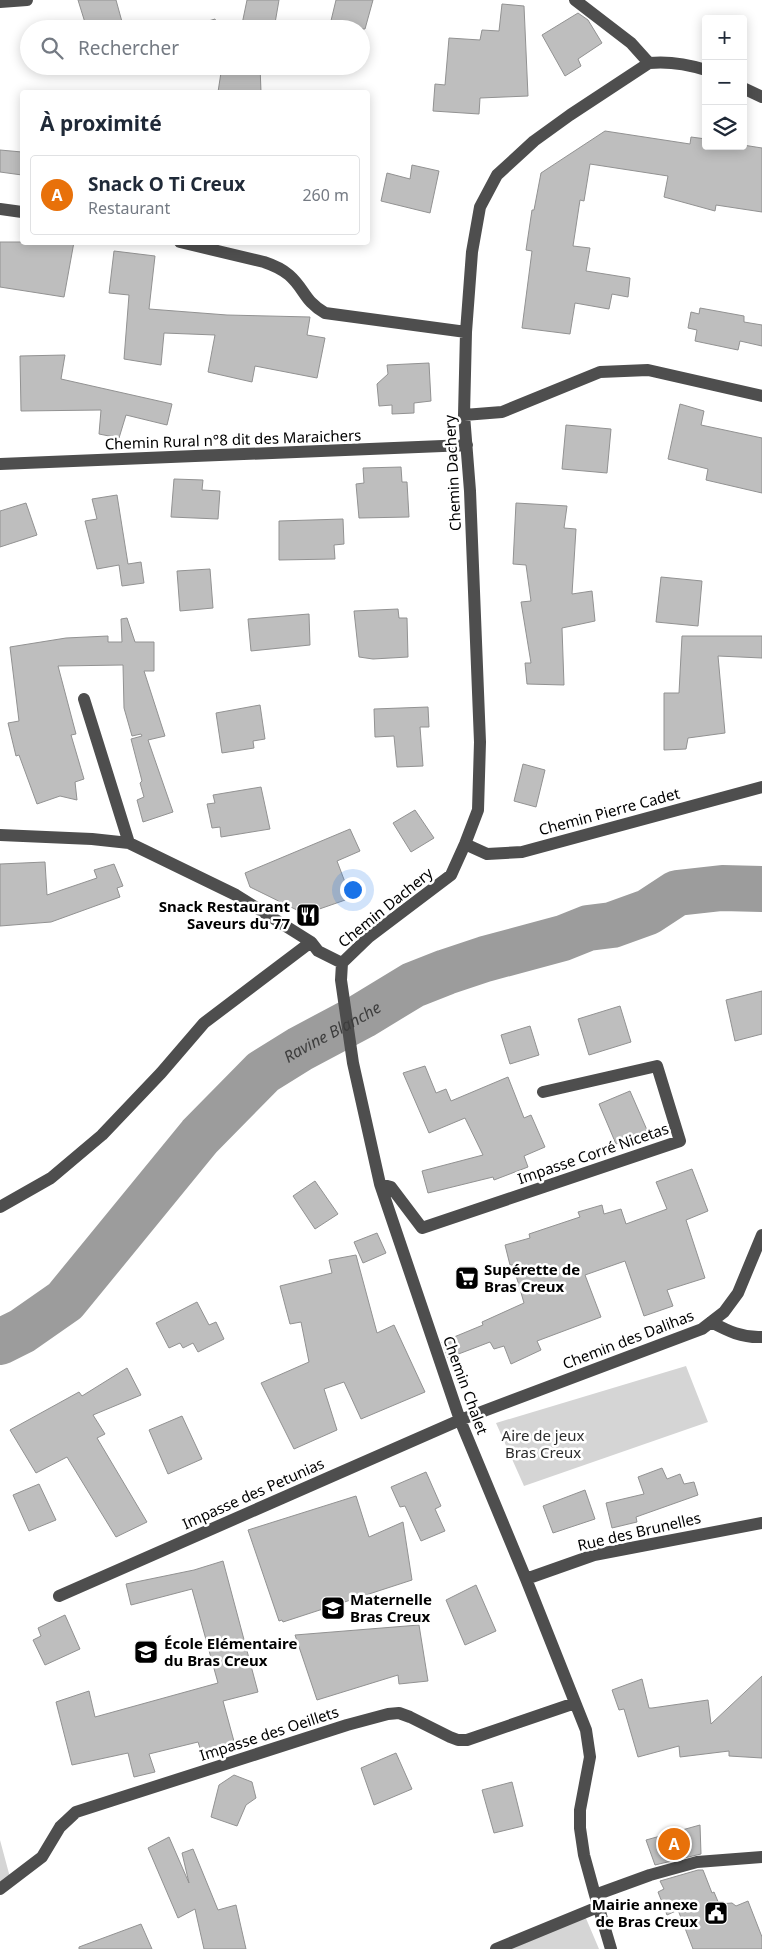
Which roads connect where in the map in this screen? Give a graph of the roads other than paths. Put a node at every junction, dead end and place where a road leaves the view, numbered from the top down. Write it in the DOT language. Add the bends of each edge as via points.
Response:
graph roads {
  1 [pos="27,0"];
  2 [pos="575,0"];
  3 [pos="0,2"];
  4 [pos="649,64"];
  5 [pos="702,69"];
  6 [pos="747,90"];
  7 [pos="762,97"];
  8 [pos="0,209"];
  9 [pos="20,212"];
  10 [pos="193,245"];
  11 [pos="466,332"];
  12 [pos="762,396"];
  13 [pos="464,415"];
  14 [pos="467,445"];
  15 [pos="0,464"];
  16 [pos="84,699"];
  17 [pos="762,787"];
  18 [pos="0,835"];
  19 [pos="129,843"];
  20 [pos="465,844"];
  21 [pos="311,942"];
  22 [pos="342,962"];
  23 [pos="543,1092"];
  24 [pos="380,1184"];
  25 [pos="0,1207"];
  26 [pos="762,1235"];
  27 [pos="711,1322"];
  28 [pos="762,1337"];
  29 [pos="460,1420"];
  30 [pos="762,1523"];
  31 [pos="526,1579"];
  32 [pos="59,1596"];
  33 [pos="576,1703"];
  34 [pos="762,1857"];
  35 [pos="0,1889"];
  36 [pos="594,1895"];
  37 [pos="598,1908"];
  38 [pos="496,1949"];
  39 [pos="611,1949"];
  1 -- 3 [label="street"];
  2 -- 4 [label="street" via="631,43"];
  4 -- 5 [label="street" via="677,63"];
  4 -- 11 [label="street, Chemin Dachery" via="534,141 497,175 478,216"];
  6 -- 7 [label="street"];
  8 -- 9 [label="street"];
  10 -- 11 [label="street" via="277,267 294,281 314,306 325,313"];
  11 -- 13 [label="street, Chemin Dachery"];
  12 -- 13 [label="street" via="648,370 600,372 502,412"];
  13 -- 14 [label="street, Chemin Dachery"];
  14 -- 15 [label="street, Chemin Rural n°8 dit des Maraichers"];
  14 -- 20 [label="street, Chemin Dachery" via="480,742 478,810"];
  16 -- 19 [label="street"];
  17 -- 20 [label="street, Chemin Pierre Cadet" via="522,852 487,854"];
  18 -- 19 [label="street"];
  19 -- 21 [label="street" via="236,896"];
  20 -- 22 [label="street, Chemin Dachery" via="451,875 369,937"];
  21 -- 22 [label="street" via="318,951"];
  21 -- 25 [label="street" via="204,1023 102,1135 51,1178"];
  22 -- 24 [label="street, Chemin Chalet" via="341,980 353,1063"];
  23 -- 24 [label="street, Impasse Corré Nicetas" via="657,1066 680,1141 422,1228 391,1186"];
  24 -- 29 [label="street, Chemin Chalet"];
  26 -- 27 [label="street, Chemin des Dalihas" via="738,1293 724,1312"];
  27 -- 28 [label="street" via="737,1335"];
  27 -- 29 [label="street, Chemin des Dalihas" via="702,1329"];
  29 -- 31 [label="street, Chemin Chalet"];
  29 -- 32 [label="street, Impasse des Petunias"];
  30 -- 31 [label="street, Rue des Brunelles" via="594,1555"];
  31 -- 33 [label="street, Chemin Chalet"];
  33 -- 35 [label="street, Impasse des Oeillets" via="467,1740 450,1738 399,1713 359,1722 76,1812 60,1827 42,1857"];
  33 -- 36 [label="street, Chemin Chalet" via="586,1730 590,1757 580,1810 580,1828"];
  34 -- 36 [label="street" via="698,1862"];
  36 -- 37 [label="street, Chemin Chalet"];
  37 -- 38 [label="street"];
  37 -- 39 [label="street, Chemin Chalet"];
}
